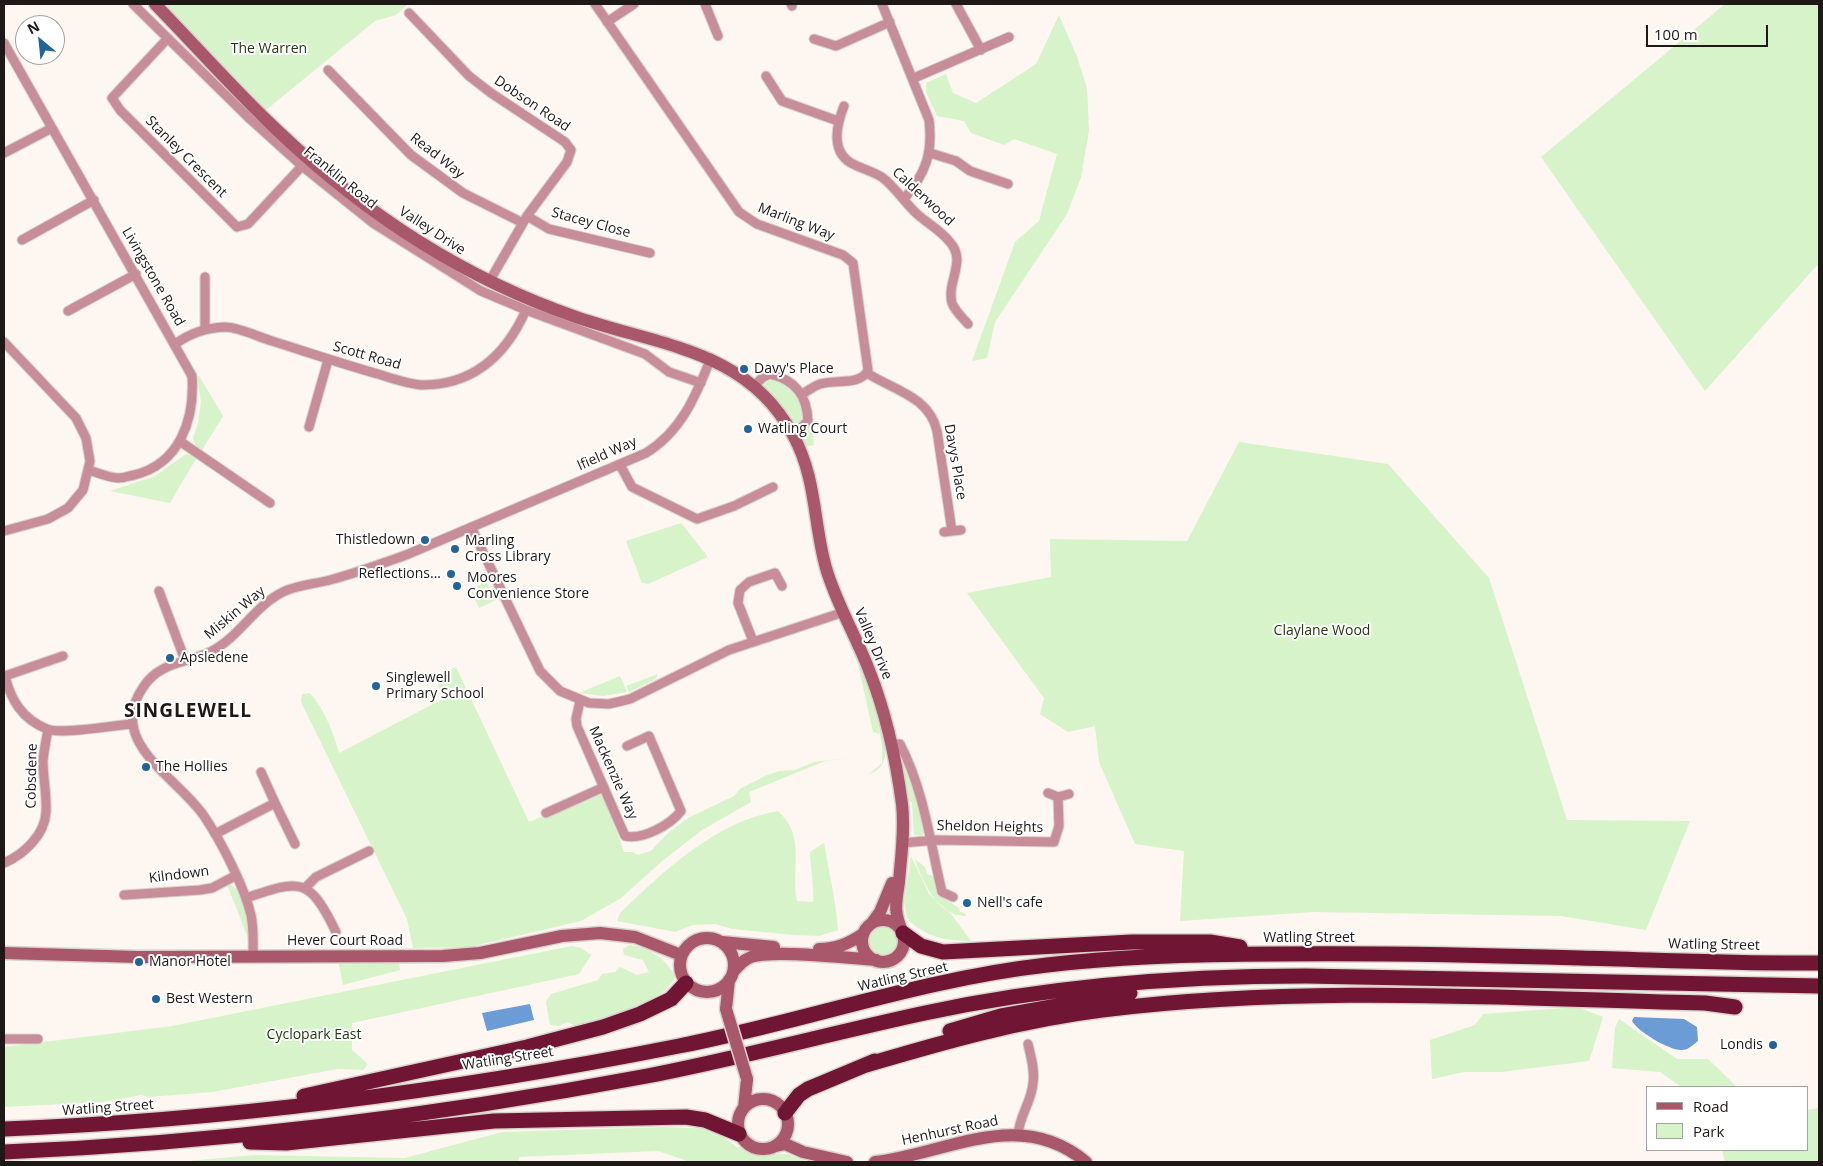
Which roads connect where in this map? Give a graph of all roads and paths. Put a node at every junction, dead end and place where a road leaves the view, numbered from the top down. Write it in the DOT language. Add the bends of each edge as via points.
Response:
graph roads {
  1 [pos="133,4"];
  2 [pos="155,4"];
  3 [pos="595,4"];
  4 [pos="634,4"];
  5 [pos="705,4"];
  6 [pos="882,4"];
  7 [pos="956,4"];
  8 [pos="409,13"];
  9 [pos="607,22"];
  10 [pos="890,22"];
  11 [pos="718,36"];
  12 [pos="1009,37"];
  13 [pos="168,38"];
  14 [pos="814,39"];
  15 [pos="4,43"];
  16 [pos="981,50"];
  17 [pos="7,57"];
  18 [pos="328,70"];
  19 [pos="766,76"];
  20 [pos="914,78"];
  21 [pos="844,106"];
  22 [pos="838,121"];
  23 [pos="52,128"];
  24 [pos="4,153"];
  25 [pos="930,153"];
  26 [pos="302,166"];
  27 [pos="1008,184"];
  28 [pos="904,199"];
  29 [pos="94,200"];
  30 [pos="525,219"];
  31 [pos="22,240"];
  32 [pos="650,253"];
  33 [pos="136,274"];
  34 [pos="205,277"];
  35 [pos="489,282"];
  36 [pos="526,310"];
  37 [pos="68,311"];
  38 [pos="968,324"];
  39 [pos="205,329"];
  40 [pos="4,342"];
  41 [pos="175,344"];
  42 [pos="711,358"];
  43 [pos="328,360"];
  44 [pos="867,373"];
  45 [pos="701,383"];
  46 [pos="754,386"];
  47 [pos="802,394"];
  48 [pos="308,427"];
  49 [pos="793,435"];
  50 [pos="181,442"];
  51 [pos="620,465"];
  52 [pos="89,470"];
  53 [pos="773,487"];
  54 [pos="270,503"];
  55 [pos="471,527"];
  56 [pos="4,531"];
  57 [pos="953,531"];
  58 [pos="782,586"];
  59 [pos="159,591"];
  60 [pos="844,612"];
  61 [pos="753,641"];
  62 [pos="64,656"];
  63 [pos="185,660"];
  64 [pos="580,701"];
  65 [pos="132,724"];
  66 [pos="48,730"];
  67 [pos="891,744"];
  68 [pos="626,746"];
  69 [pos="261,772"];
  70 [pos="604,787"];
  71 [pos="1048,793"];
  72 [pos="1068,794"];
  73 [pos="1058,797"];
  74 [pos="275,803"];
  75 [pos="546,813"];
  76 [pos="215,834"];
  77 [pos="930,840"];
  78 [pos="902,843"];
  79 [pos="295,844"];
  80 [pos="369,851"];
  81 [pos="4,863"];
  82 [pos="898,870"];
  83 [pos="235,876"];
  84 [pos="305,888"];
  85 [pos="124,895"];
  86 [pos="953,897"];
  87 [pos="246,898"];
  88 [pos="872,923"];
  89 [pos="336,932"];
  90 [pos="903,933"];
  91 [pos="863,934"];
  92 [pos="722,942"];
  93 [pos="4,953"];
  94 [pos="1274,954"];
  95 [pos="681,955"];
  96 [pos="253,956"];
  97 [pos="876,960"];
  98 [pos="1819,963"];
  99 [pos="731,976"];
  100 [pos="1250,976"];
  101 [pos="686,983"];
  102 [pos="1819,986"];
  103 [pos="706,992"];
  104 [pos="1735,1007"];
  105 [pos="726,1009"];
  106 [pos="4,1039"];
  107 [pos="38,1039"];
  108 [pos="1028,1044"];
  109 [pos="866,1065"];
  110 [pos="747,1082"];
  111 [pos="765,1100"];
  112 [pos="744,1108"];
  113 [pos="212,1115"];
  114 [pos="786,1116"];
  115 [pos="4,1130"];
  116 [pos="739,1134"];
  117 [pos="1018,1135"];
  118 [pos="191,1141"];
  119 [pos="776,1146"];
  120 [pos="4,1152"];
  121 [pos="819,1155"];
  122 [pos="847,1162"];
  123 [pos="875,1162"];
  124 [pos="1086,1162"];
  1 -- 13 [label="street, Franklin Road"];
  2 -- 35 [label="street, Valley Drive" via="311,162 415,240"];
  3 -- 9 [label="street, Marling Way"];
  4 -- 9 [label="street"];
  5 -- 11 [label="street"];
  6 -- 10 [label="street"];
  7 -- 16 [label="street"];
  8 -- 30 [label="street, Dobson Road" via="476,82 569,146 568,162"];
  9 -- 44 [label="street, Marling Way" via="739,212 757,224 851,260 869,366"];
  10 -- 14 [label="street" via="836,46"];
  10 -- 20 [label="street"];
  12 -- 16 [label="street"];
  13 -- 26 [label="street, Franklin Road"];
  13 -- 26 [label="street, Stanley Crescent" via="112,98 120,110 237,227 248,224"];
  15 -- 17 [label="street, Livingstone Road"];
  16 -- 20 [label="street"];
  17 -- 23 [label="street, Livingstone Road"];
  18 -- 30 [label="street, Read Way" via="411,155 463,193"];
  19 -- 22 [label="street" via="782,101"];
  20 -- 25 [label="street" via="929,120"];
  21 -- 22 [label="street, Calderwood"];
  22 -- 28 [label="street, Calderwood" via="836,141 846,158 853,165 884,179"];
  23 -- 24 [label="street"];
  23 -- 29 [label="street, Livingstone Road"];
  25 -- 27 [label="street"];
  25 -- 28 [label="street" via="919,181"];
  26 -- 36 [label="street, Franklin Road" via="373,223 481,291"];
  28 -- 38 [label="street, Calderwood" via="954,247 958,263 952,300"];
  29 -- 31 [label="street"];
  29 -- 33 [label="street, Livingstone Road"];
  30 -- 32 [label="street, Stacey Close" via="550,229"];
  30 -- 35 [label="street, Dobson Road"];
  33 -- 37 [label="street"];
  33 -- 41 [label="street, Livingstone Road"];
  34 -- 39 [label="street"];
  35 -- 42 [label="street, Valley Drive" via="572,316"];
  36 -- 43 [label="street, Scott Road" via="516,331 494,360 474,373 450,382 421,385"];
  36 -- 45 [label="street, Franklin Road" via="645,354 669,372"];
  39 -- 41 [label="street, Scott Road"];
  39 -- 43 [label="street, Scott Road" via="227,327"];
  40 -- 52 [label="street" via="78,421 88,444"];
  41 -- 50 [label="street, Livingstone Road" via="192,376 193,394"];
  42 -- 45 [label="street, Ifield Way"];
  42 -- 46 [label="street, Valley Drive"];
  43 -- 48 [label="street"];
  44 -- 47 [label="street" via="858,379 821,384"];
  44 -- 57 [label="street, Davys Place" via="916,399 933,418"];
  45 -- 51 [label="street, Ifield Way" via="684,417 669,435 649,451"];
  46 -- 47 [label="street" via="763,377 772,375"];
  46 -- 49 [label="street, Valley Drive"];
  47 -- 49 [label="street" via="808,421"];
  49 -- 60 [label="street, Valley Drive" via="809,471 825,564"];
  50 -- 52 [label="street, Livingstone Road" via="165,460 146,472 119,478"];
  50 -- 54 [label="street"];
  51 -- 53 [label="street" via="632,487 697,519"];
  51 -- 55 [label="street, Ifield Way"];
  52 -- 56 [label="street" via="79,496 64,512"];
  55 -- 63 [label="street, Miskin Way" via="378,565 284,592 265,604 234,636 210,652"];
  55 -- 64 [label="street, Mackenzie Way" via="538,669 560,691"];
  58 -- 61 [label="street" via="774,573 749,582 739,592 738,603"];
  59 -- 63 [label="street"];
  60 -- 61 [label="street, Mackenzie Way"];
  60 -- 67 [label="street, Valley Drive" via="875,686"];
  61 -- 64 [label="street, Mackenzie Way" via="630,699 600,704"];
  62 -- 66 [label="street" via="5,676 10,697 22,712"];
  63 -- 65 [label="street, Miskin Way" via="170,664 144,685 135,703"];
  64 -- 70 [label="street, Mackenzie Way" via="577,726"];
  65 -- 66 [label="street"];
  65 -- 76 [label="street" via="144,752 198,808"];
  66 -- 81 [label="street, Cobsdene" via="44,760 46,814 39,832 26,850"];
  67 -- 77 [label="street" via="900,744 917,783"];
  67 -- 78 [label="street, Valley Drive" via="902,806"];
  68 -- 70 [label="street, Mackenzie Way" via="649,736 681,811 674,820 635,838 625,836"];
  69 -- 74 [label="street"];
  70 -- 75 [label="street"];
  71 -- 73 [label="street"];
  72 -- 73 [label="street"];
  73 -- 77 [label="street, Sheldon Heights" via="1059,826 1054,842"];
  74 -- 76 [label="street"];
  74 -- 79 [label="street"];
  76 -- 83 [label="street"];
  77 -- 78 [label="street"];
  77 -- 86 [label="street" via="932,870 942,892"];
  78 -- 82 [label="street, Valley Drive"];
  80 -- 84 [label="street" via="316,877"];
  82 -- 88 [label="street, Valley Drive"];
  82 -- 90 [label="street, Valley Drive" via="895,905"];
  83 -- 85 [label="street, Kilndown" via="206,889"];
  83 -- 87 [label="street"];
  84 -- 87 [label="street" via="292,884"];
  84 -- 89 [label="street" via="321,902"];
  87 -- 96 [label="street" via="251,916"];
  88 -- 90 [label="street" via="890,920"];
  88 -- 91 [label="street"];
  90 -- 94 [label="highway" via="921,946 943,952 1084,944 1210,942"];
  90 -- 97 [label="street" via="904,944 899,954 889,961"];
  91 -- 92 [label="street" via="831,949 751,947"];
  91 -- 97 [label="street" via="864,950"];
  92 -- 95 [label="street" via="698,939"];
  92 -- 99 [label="street" via="732,955"];
  93 -- 96 [label="street, Hever Court Road"];
  94 -- 98 [label="highway, Watling Street"];
  94 -- 113 [label="highway, Watling Street" via="1162,955 1044,965 942,984 759,1029 598,1061 349,1099"];
  95 -- 96 [label="street, Hever Court Road" via="635,938 600,933 562,936 508,949 462,955"];
  95 -- 101 [label="street" via="680,970"];
  97 -- 99 [label="street" via="752,956 742,961"];
  99 -- 103 [label="street" via="723,987"];
  99 -- 105 [label="street"];
  100 -- 102 [label="highway"];
  100 -- 109 [label="highway" via="1098,997 1002,1016 935,1035"];
  100 -- 118 [label="highway" via="1107,985 1008,998 925,1013 628,1079 314,1127"];
  101 -- 103 [label="street"];
  101 -- 113 [label="highway" via="671,999 603,1027 478,1058"];
  103 -- 105 [label="street"];
  104 -- 109 [label="highway" via="1705,1003 1368,995 1180,1001 1022,1023"];
  105 -- 110 [label="street, bridge"];
  106 -- 107 [label="street"];
  108 -- 117 [label="street" via="1034,1084 1019,1122"];
  109 -- 114 [label="highway" via="800,1094"];
  110 -- 111 [label="street"];
  110 -- 112 [label="street"];
  111 -- 112 [label="street" via="750,1103"];
  111 -- 114 [label="street" via="780,1106"];
  112 -- 116 [label="street" via="738,1121"];
  113 -- 115 [label="highway, Watling Street"];
  114 -- 119 [label="street" via="786,1135"];
  114 -- 121 [label="street" via="798,1139"];
  116 -- 118 [label="highway" via="705,1120 686,1117 494,1121 286,1143"];
  116 -- 119 [label="street" via="751,1147 759,1150"];
  117 -- 123 [label="street, Henhurst Road" via="979,1138"];
  117 -- 124 [label="street, Henhurst Road" via="1059,1145"];
  118 -- 120 [label="highway"];
  119 -- 121 [label="street" via="785,1144"];
  121 -- 122 [label="street"];
}
